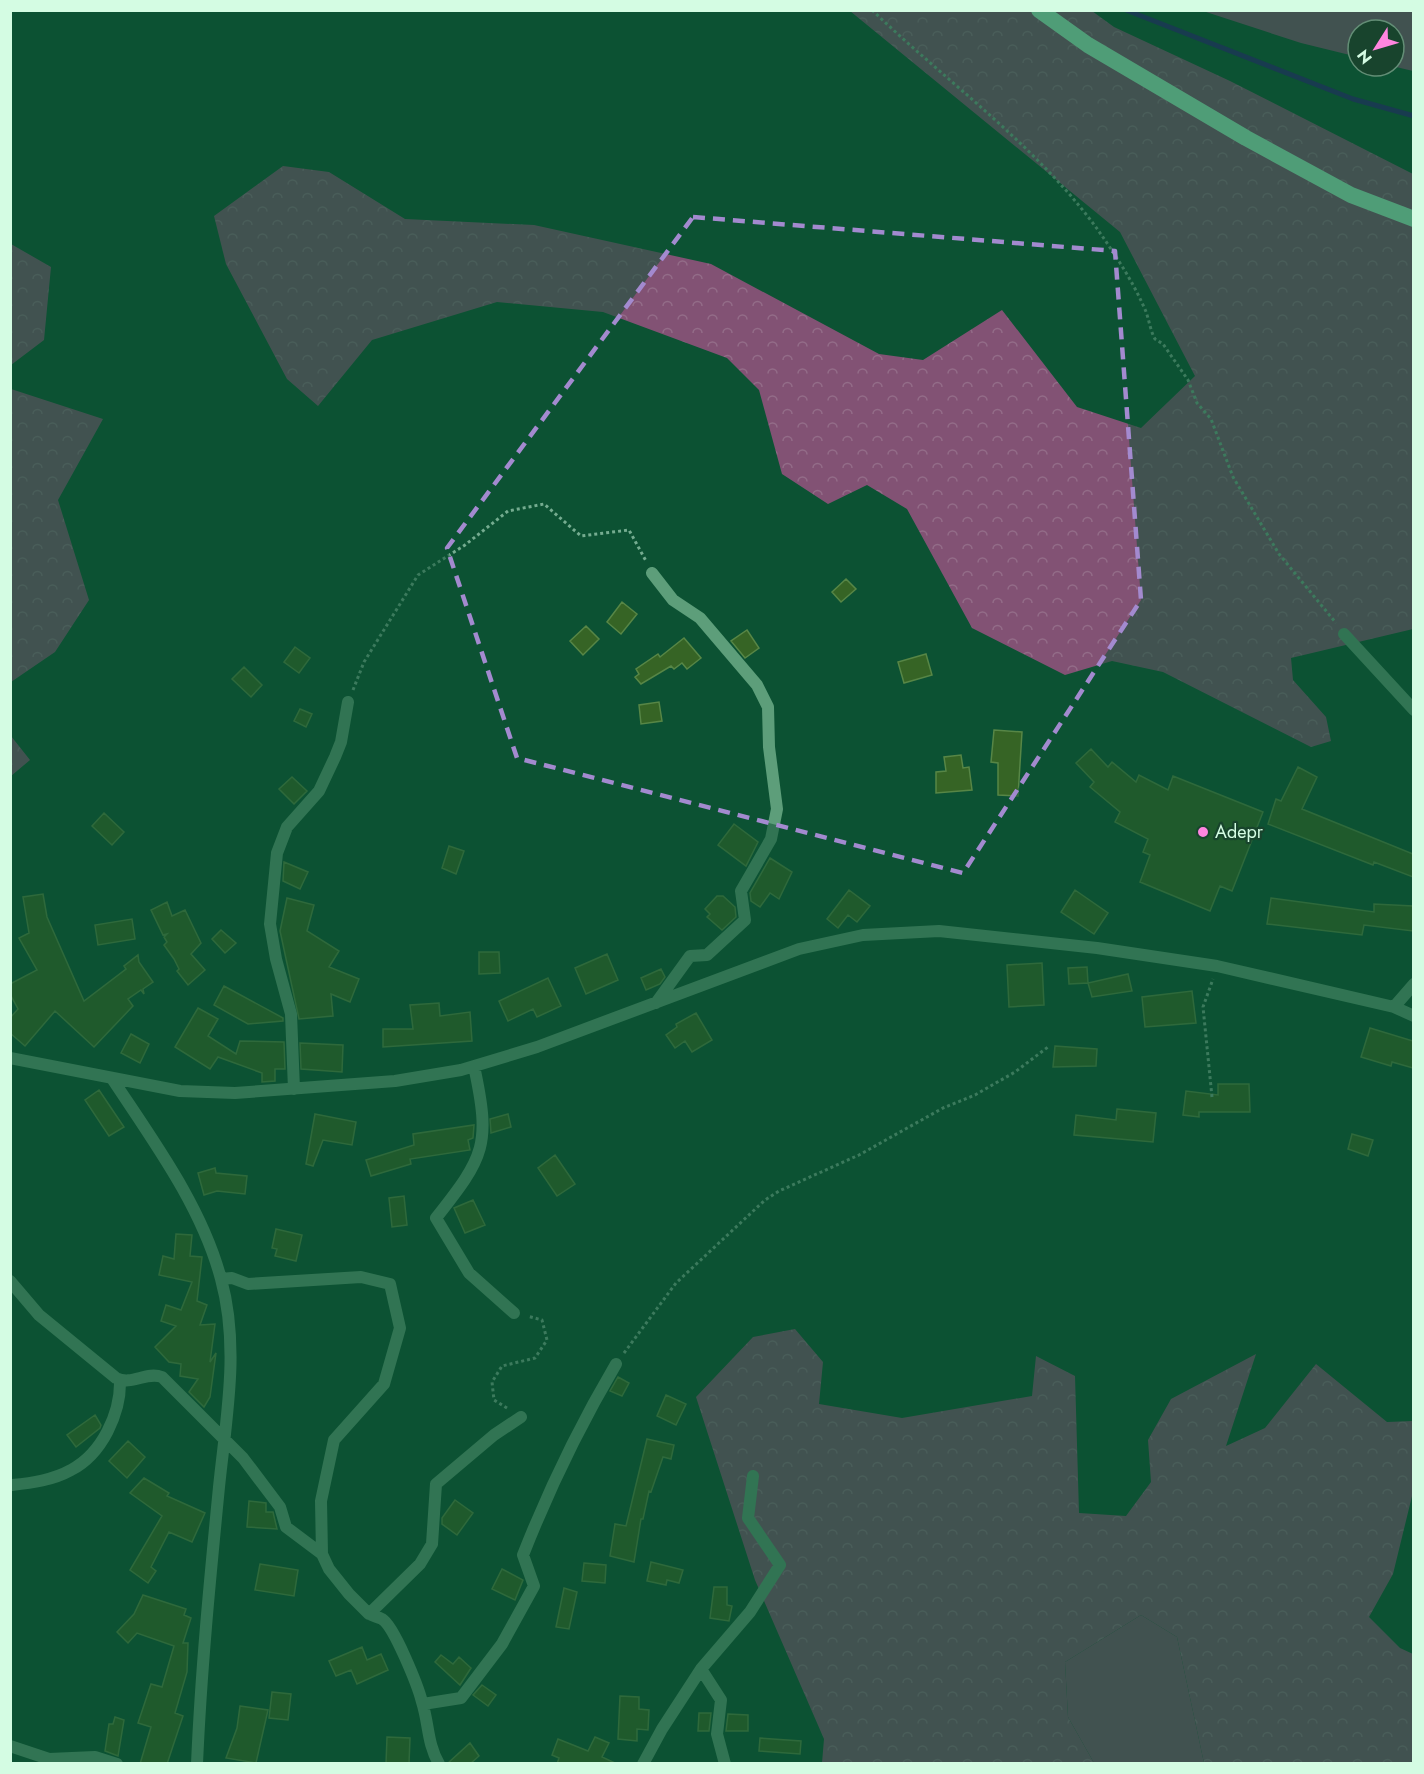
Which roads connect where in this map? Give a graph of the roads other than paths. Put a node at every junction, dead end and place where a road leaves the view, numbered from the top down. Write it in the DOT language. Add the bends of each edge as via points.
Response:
graph roads {
  1 [pos="1039,10"];
  2 [pos="1413,219"];
  3 [pos="652,573"];
  4 [pos="1344,634"];
  5 [pos="348,702"];
  6 [pos="1413,710"];
  7 [pos="1413,984"];
  8 [pos="656,1003"];
  9 [pos="1394,1007"];
  10 [pos="1413,1016"];
  11 [pos="10,1059"];
  12 [pos="474,1066"];
  13 [pos="113,1080"];
  14 [pos="294,1089"];
  15 [pos="221,1279"];
  16 [pos="10,1281"];
  17 [pos="514,1313"];
  18 [pos="616,1364"];
  19 [pos="120,1380"];
  20 [pos="521,1417"];
  21 [pos="224,1438"];
  22 [pos="753,1476"];
  23 [pos="12,1485"];
  24 [pos="322,1554"];
  25 [pos="369,1614"];
  26 [pos="701,1670"];
  27 [pos="423,1704"];
  28 [pos="10,1746"];
  29 [pos="117,1764"];
  30 [pos="197,1764"];
  31 [pos="439,1764"];
  32 [pos="643,1764"];
  33 [pos="725,1764"];
  1 -- 2 [label="highway" via="1088,45 1246,138 1351,195"];
  3 -- 8 [label="street" via="673,600 700,618 757,685 768,706 777,809 771,839 741,891 746,920 707,955 690,956"];
  4 -- 6 [label="street"];
  5 -- 14 [label="street" via="341,742 319,791 286,827 276,853 270,924 291,1014"];
  7 -- 9 [label="street"];
  8 -- 9 [label="street" via="799,949 863,935 939,931 1217,966"];
  8 -- 12 [label="street"];
  9 -- 10 [label="street"];
  11 -- 13 [label="street"];
  12 -- 14 [label="street" via="395,1081"];
  12 -- 17 [label="street" via="484,1141 477,1160 436,1218 469,1273"];
  13 -- 14 [label="street" via="180,1091"];
  13 -- 15 [label="street" via="197,1217"];
  15 -- 21 [label="street" via="230,1330 231,1384"];
  15 -- 24 [label="street" via="248,1284 361,1277 390,1284 400,1328 384,1384 334,1440 321,1501"];
  16 -- 19 [label="street" via="39,1315"];
  18 -- 27 [label="street" via="579,1427 533,1528 523,1555 534,1586 502,1644 461,1698"];
  19 -- 21 [label="street" via="162,1377"];
  19 -- 23 [label="street" via="120,1403 104,1438 82,1462 60,1475"];
  20 -- 25 [label="street" via="436,1484 432,1544 420,1564"];
  21 -- 24 [label="street" via="280,1507 286,1527"];
  21 -- 30 [label="street" via="200,1681"];
  22 -- 26 [label="street" via="748,1518 780,1565 750,1612"];
  24 -- 25 [label="street" via="329,1569"];
  25 -- 27 [label="street" via="384,1619 395,1637"];
  26 -- 32 [label="street"];
  26 -- 33 [label="street" via="721,1700 717,1734"];
  27 -- 31 [label="street" via="430,1748"];
  28 -- 29 [label="street" via="50,1759 95,1757"];
}
